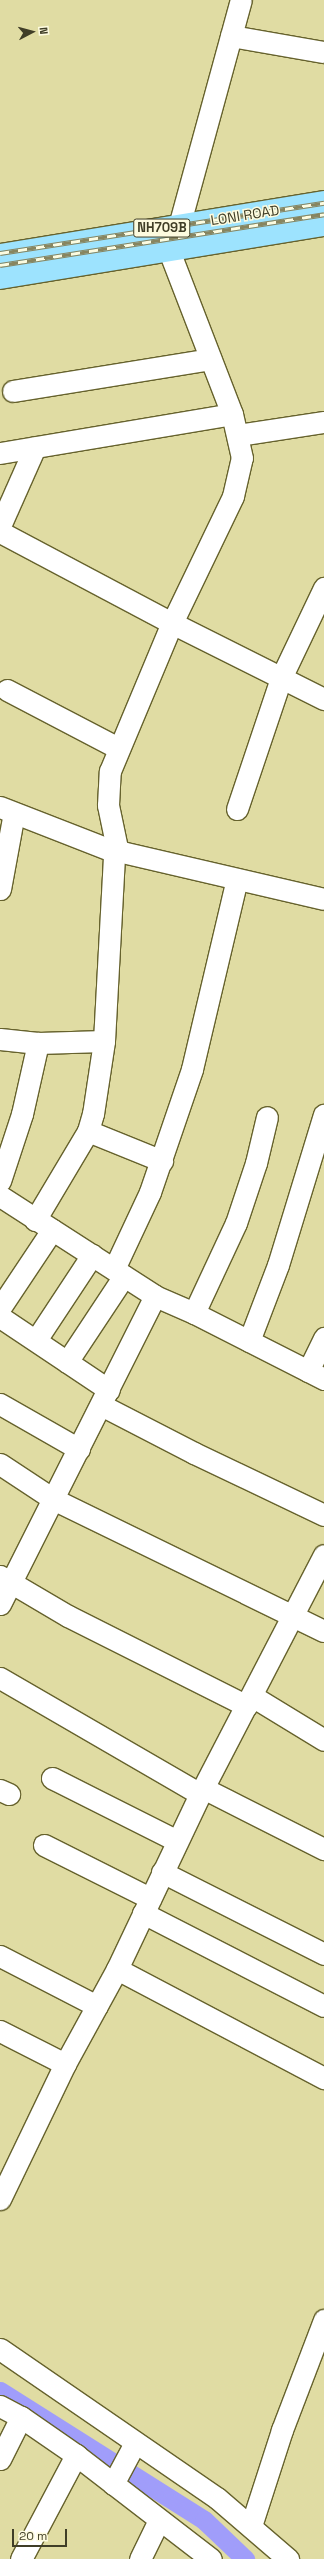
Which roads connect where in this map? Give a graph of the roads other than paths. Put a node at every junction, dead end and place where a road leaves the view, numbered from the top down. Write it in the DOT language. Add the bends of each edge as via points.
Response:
graph roads {
  1 [pos="241,0"];
  2 [pos="231,36"];
  3 [pos="324,52"];
  4 [pos="324,202"];
  5 [pos="324,225"];
  6 [pos="179,226"];
  7 [pos="169,252"];
  8 [pos="0,254"];
  9 [pos="0,278"];
  10 [pos="210,359"];
  11 [pos="12,391"];
  12 [pos="232,414"];
  13 [pos="324,422"];
  14 [pos="238,435"];
  15 [pos="35,447"];
  16 [pos="0,453"];
  17 [pos="0,526"];
  18 [pos="0,532"];
  19 [pos="324,588"];
  20 [pos="172,623"];
  21 [pos="281,678"];
  22 [pos="7,690"];
  23 [pos="324,699"];
  24 [pos="118,748"];
  25 [pos="237,809"];
  26 [pos="7,810"];
  27 [pos="118,852"];
  28 [pos="237,879"];
  29 [pos="0,889"];
  30 [pos="324,899"];
  31 [pos="0,1039"];
  32 [pos="104,1041"];
  33 [pos="38,1043"];
  34 [pos="324,1115"];
  35 [pos="267,1118"];
  36 [pos="88,1131"];
  37 [pos="162,1161"];
  38 [pos="1,1194"];
  39 [pos="44,1225"];
  40 [pos="92,1256"];
  41 [pos="119,1272"];
  42 [pos="155,1296"];
  43 [pos="0,1308"];
  44 [pos="194,1313"];
  45 [pos="0,1317"];
  46 [pos="324,1338"];
  47 [pos="36,1340"];
  48 [pos="249,1341"];
  49 [pos="67,1362"];
  50 [pos="316,1375"];
  51 [pos="105,1397"];
  52 [pos="0,1404"];
  53 [pos="79,1449"];
  54 [pos="0,1464"];
  55 [pos="53,1499"];
  56 [pos="324,1515"];
  57 [pos="324,1555"];
  58 [pos="5,1580"];
  59 [pos="0,1604"];
  60 [pos="292,1616"];
  61 [pos="324,1631"];
  62 [pos="0,1678"];
  63 [pos="250,1701"];
  64 [pos="324,1740"];
  65 [pos="52,1778"];
  66 [pos="201,1791"];
  67 [pos="177,1841"];
  68 [pos="44,1845"];
  69 [pos="324,1849"];
  70 [pos="162,1872"];
  71 [pos="146,1905"];
  72 [pos="324,1954"];
  73 [pos="0,1956"];
  74 [pos="117,1969"];
  75 [pos="97,2006"];
  76 [pos="324,2006"];
  77 [pos="0,2031"];
  78 [pos="65,2064"];
  79 [pos="324,2078"];
  80 [pos="0,2199"];
  81 [pos="324,2320"];
  82 [pos="0,2349"];
  83 [pos="0,2406"];
  84 [pos="21,2417"];
  85 [pos="76,2455"];
  86 [pos="0,2460"];
  87 [pos="124,2462"];
  88 [pos="159,2520"];
  89 [pos="251,2526"];
  90 [pos="21,2559"];
  91 [pos="140,2559"];
  92 [pos="211,2559"];
  93 [pos="288,2559"];
  1 -- 2 [label="street"];
  2 -- 3 [label="street"];
  2 -- 6 [label="street"];
  4 -- 6 [label="highway, LONI ROAD / NH709B"];
  5 -- 7 [label="highway, LONI ROAD / NH709B"];
  6 -- 8 [label="highway, LONI ROAD / NH709B"];
  7 -- 9 [label="highway, LONI ROAD / NH709B"];
  7 -- 10 [label="street"];
  10 -- 11 [label="street"];
  10 -- 12 [label="street"];
  12 -- 14 [label="street"];
  12 -- 15 [label="street"];
  13 -- 14 [label="street"];
  14 -- 20 [label="street" via="242,458 233,496"];
  15 -- 16 [label="street"];
  15 -- 17 [label="street"];
  18 -- 20 [label="street"];
  19 -- 21 [label="street"];
  20 -- 21 [label="street"];
  20 -- 24 [label="street"];
  21 -- 23 [label="street"];
  21 -- 25 [label="street"];
  22 -- 24 [label="street"];
  24 -- 27 [label="street" via="107,789"];
  26 -- 27 [label="street"];
  26 -- 29 [label="street"];
  27 -- 28 [label="street"];
  27 -- 32 [label="street" via="113,859"];
  28 -- 30 [label="street"];
  28 -- 37 [label="street" via="204,1025"];
  31 -- 33 [label="street"];
  32 -- 33 [label="street"];
  32 -- 36 [label="street"];
  33 -- 38 [label="street"];
  34 -- 48 [label="street" via="278,1265"];
  35 -- 44 [label="street" via="256,1164 236,1224"];
  36 -- 37 [label="street"];
  36 -- 39 [label="street"];
  37 -- 41 [label="street"];
  38 -- 39 [label="street"];
  39 -- 40 [label="street"];
  39 -- 43 [label="street"];
  40 -- 41 [label="street"];
  40 -- 47 [label="street"];
  41 -- 42 [label="street"];
  41 -- 49 [label="street"];
  42 -- 44 [label="street"];
  42 -- 51 [label="street"];
  44 -- 48 [label="street"];
  45 -- 47 [label="street"];
  46 -- 50 [label="street"];
  47 -- 49 [label="street"];
  48 -- 50 [label="street"];
  49 -- 51 [label="street"];
  51 -- 53 [label="street"];
  51 -- 56 [label="street" via="194,1453"];
  52 -- 53 [label="street"];
  53 -- 55 [label="street"];
  54 -- 55 [label="street"];
  55 -- 58 [label="street"];
  55 -- 60 [label="street"];
  57 -- 60 [label="street"];
  58 -- 59 [label="street"];
  58 -- 63 [label="street" via="68,1616"];
  60 -- 61 [label="street"];
  60 -- 63 [label="street"];
  62 -- 66 [label="street"];
  63 -- 64 [label="street"];
  63 -- 66 [label="street"];
  65 -- 67 [label="street"];
  66 -- 67 [label="street"];
  66 -- 69 [label="street"];
  67 -- 70 [label="street"];
  68 -- 71 [label="street"];
  70 -- 71 [label="street"];
  70 -- 72 [label="street"];
  71 -- 74 [label="street"];
  71 -- 76 [label="street"];
  73 -- 75 [label="street"];
  74 -- 75 [label="street"];
  74 -- 79 [label="street"];
  75 -- 78 [label="street"];
  77 -- 78 [label="street"];
  78 -- 80 [label="street"];
  81 -- 89 [label="street" via="282,2430"];
  82 -- 87 [label="street"];
  83 -- 84 [label="street"];
  84 -- 85 [label="street"];
  84 -- 86 [label="street"];
  85 -- 87 [label="street"];
  85 -- 90 [label="street"];
  87 -- 88 [label="street"];
  87 -- 89 [label="street" via="217,2498"];
  88 -- 91 [label="street"];
  88 -- 92 [label="street"];
  89 -- 93 [label="street"];
}
